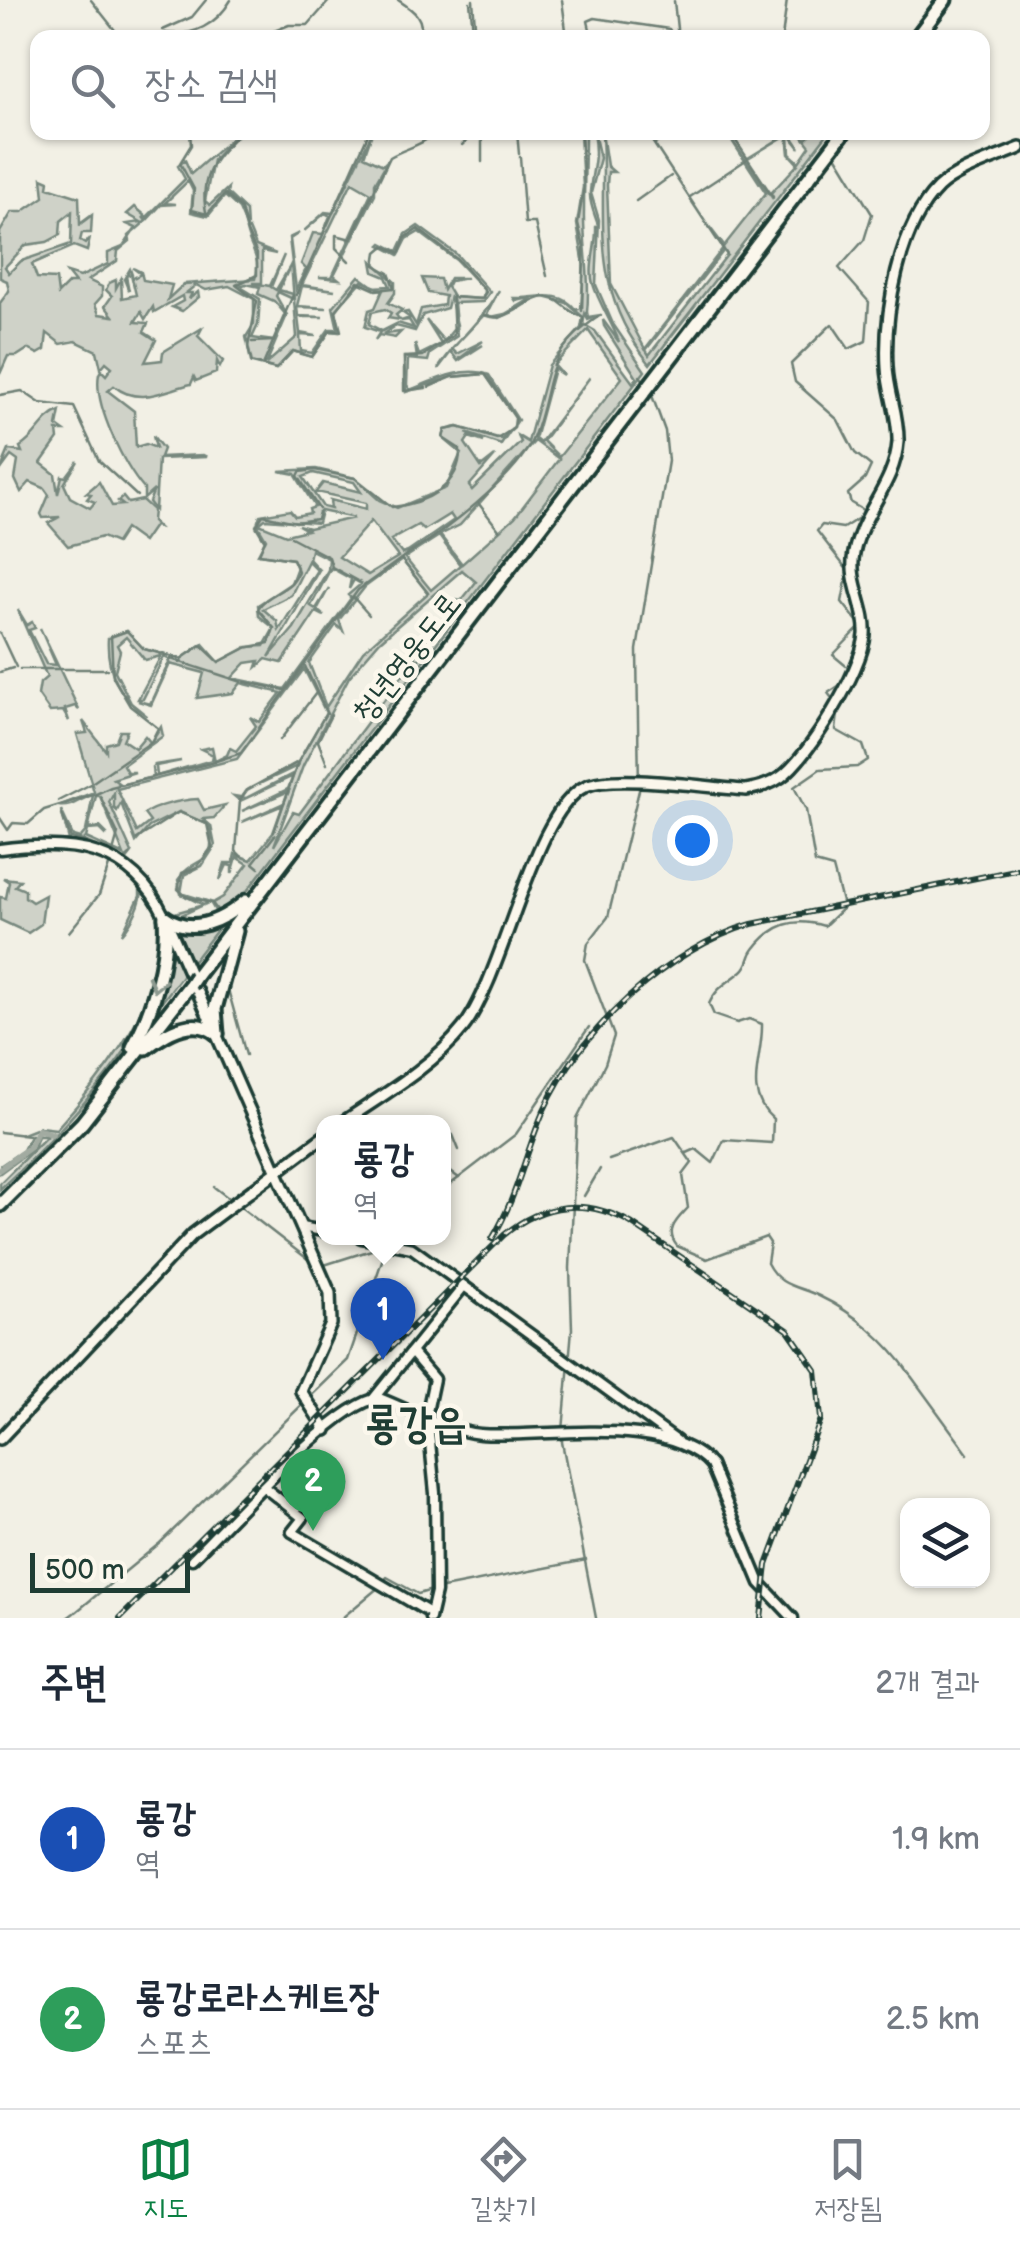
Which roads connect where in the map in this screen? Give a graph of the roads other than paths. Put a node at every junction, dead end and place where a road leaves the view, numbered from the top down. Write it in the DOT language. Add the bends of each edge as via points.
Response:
graph roads {
  1 [pos="937,0"];
  2 [pos="945,0"];
  3 [pos="914,30"];
  4 [pos="922,30"];
  5 [pos="830,140"];
  6 [pos="838,140"];
  7 [pos="1020,148"];
  8 [pos="656,371"];
  9 [pos="0,849"];
  10 [pos="246,906"];
  11 [pos="165,917"];
  12 [pos="185,926"];
  13 [pos="177,944"];
  14 [pos="164,950"];
  15 [pos="217,1002"];
  16 [pos="205,1008"];
  17 [pos="198,1025"];
  18 [pos="217,1034"];
  19 [pos="132,1054"];
  20 [pos="353,1115"];
  21 [pos="316,1142"];
  22 [pos="276,1170"];
  23 [pos="0,1196"];
  24 [pos="0,1205"];
  25 [pos="301,1228"];
  26 [pos="316,1230"];
  27 [pos="400,1245"];
  28 [pos="464,1286"];
  29 [pos="411,1352"];
  30 [pos="374,1398"];
  31 [pos="428,1416"];
  32 [pos="326,1430"];
  33 [pos="0,1440"];
  34 [pos="689,1450"];
  35 [pos="264,1487"];
  36 [pos="192,1560"];
  37 [pos="430,1615"];
  38 [pos="793,1618"];
  1 -- 3 [label="highway"];
  2 -- 4 [label="highway"];
  5 -- 8 [label="highway, 청년영웅도로"];
  6 -- 8 [label="highway, 청년영웅도로"];
  7 -- 20 [label="main road" via="938,189 897,265 886,368 897,449 854,552 865,634 858,669 837,703 788,771 767,784 746,790 592,783 565,802 464,1026"];
  8 -- 10 [label="highway, 청년영웅도로"];
  9 -- 11 [label="street" via="82,846 148,887"];
  10 -- 12 [label="highway"];
  10 -- 15 [label="highway"];
  10 -- 19 [label="highway, 청년영웅도로"];
  11 -- 12 [label="highway"];
  11 -- 13 [label="main road"];
  11 -- 14 [label="highway"];
  12 -- 13 [label="highway" via="176,931"];
  13 -- 14 [label="highway"];
  13 -- 16 [label="main road"];
  14 -- 19 [label="highway, one-way"];
  15 -- 16 [label="highway"];
  15 -- 18 [label="highway"];
  16 -- 17 [label="highway" via="206,1021"];
  16 -- 18 [label="main road"];
  17 -- 18 [label="highway"];
  17 -- 19 [label="highway"];
  18 -- 22 [label="main road"];
  19 -- 23 [label="highway, 청년영웅도로"];
  19 -- 24 [label="highway, 청년영웅도로" via="61,1147"];
  21 -- 22 [label="main road"];
  22 -- 25 [label="main road"];
  22 -- 33 [label="main road" via="192,1234"];
  25 -- 26 [label="street"];
  25 -- 32 [label="main road" via="330,1293 331,1324 302,1386"];
  27 -- 28 [label="street"];
  28 -- 29 [label="street"];
  28 -- 34 [label="street"];
  29 -- 30 [label="street"];
  29 -- 31 [label="street" via="434,1375"];
  30 -- 31 [label="street"];
  30 -- 32 [label="street"];
  31 -- 34 [label="street" via="476,1433 657,1436"];
  31 -- 37 [label="street" via="436,1493"];
  32 -- 35 [label="street"];
  34 -- 38 [label="street" via="709,1463 760,1585"];
  35 -- 36 [label="street"];
  35 -- 37 [label="street" via="303,1518 292,1532"];
}
